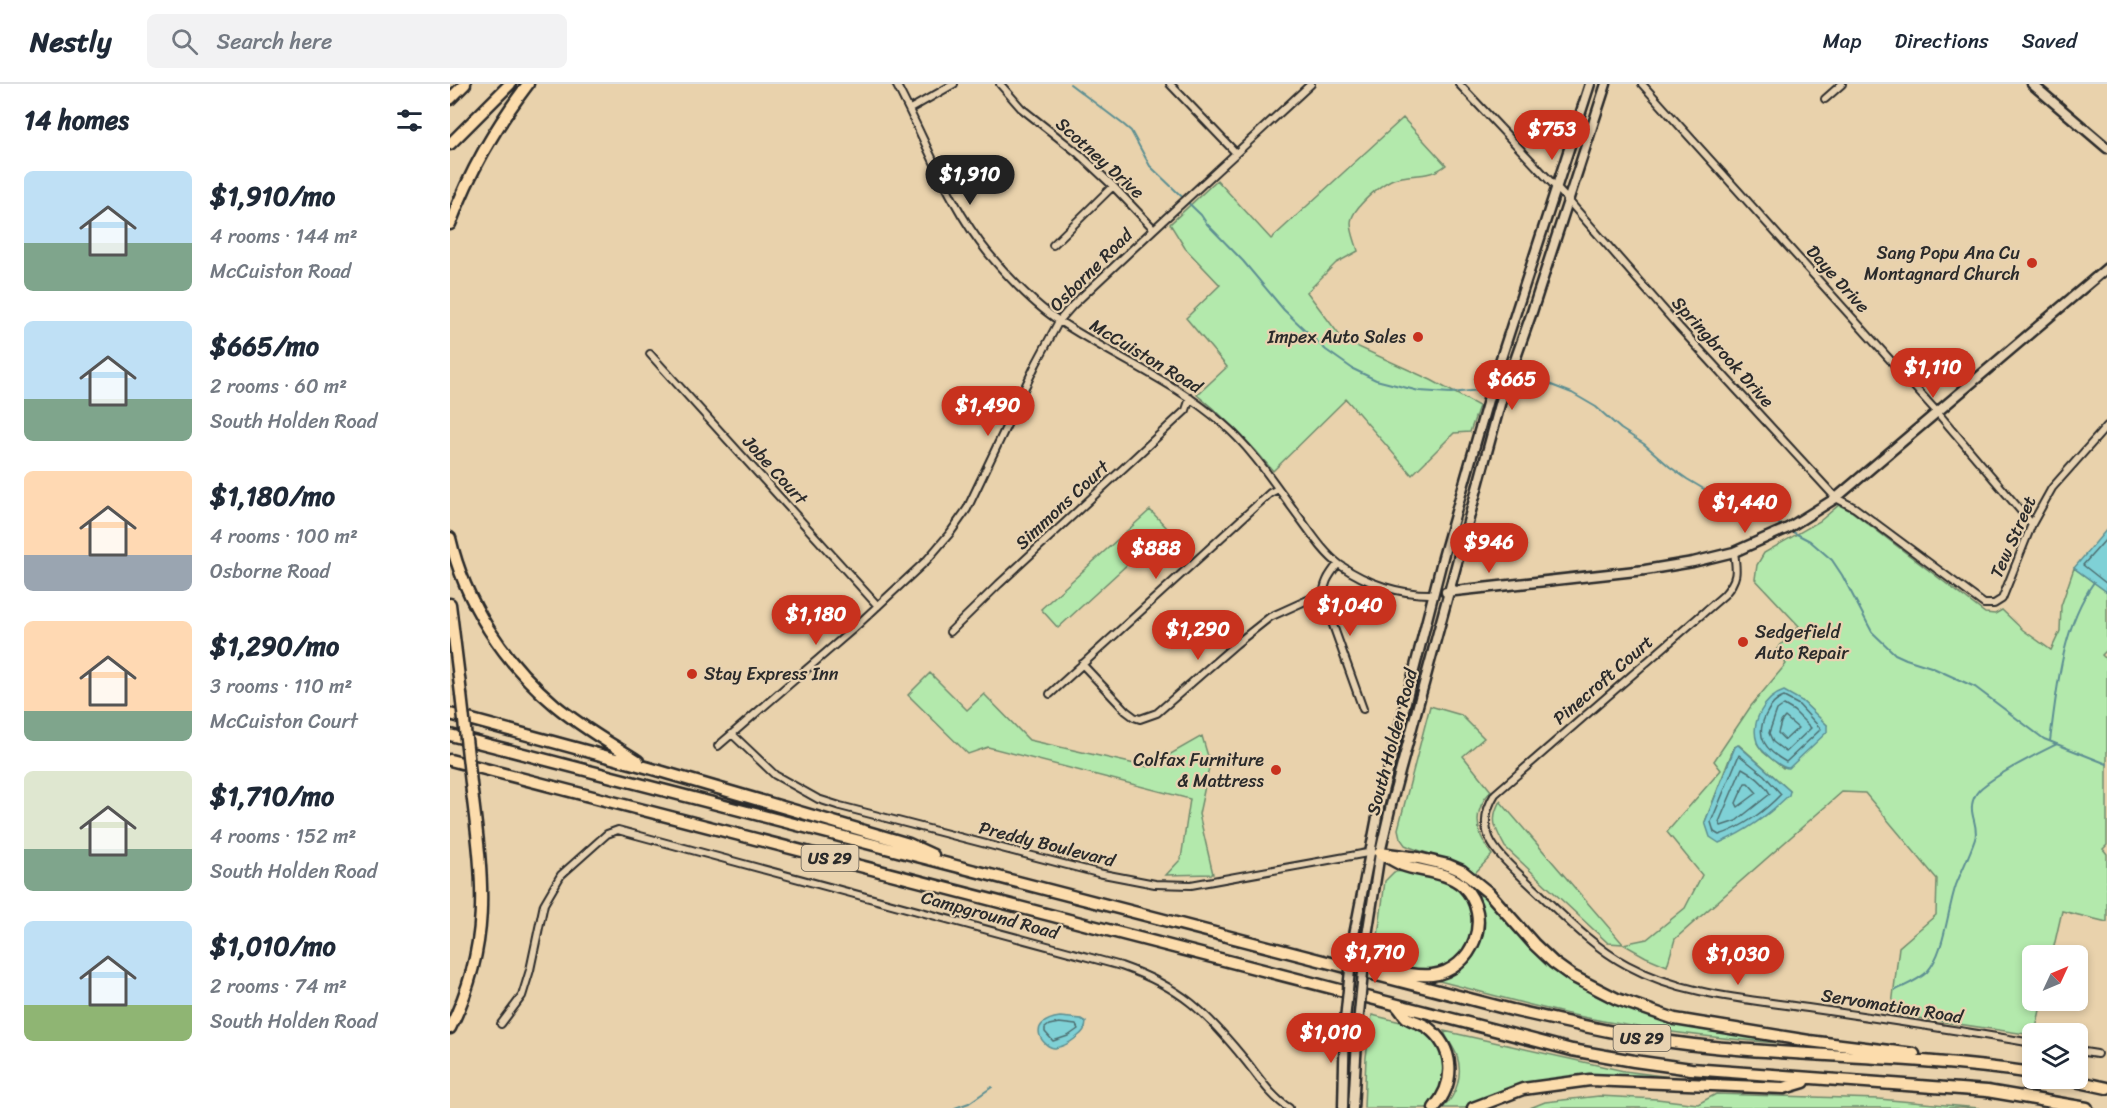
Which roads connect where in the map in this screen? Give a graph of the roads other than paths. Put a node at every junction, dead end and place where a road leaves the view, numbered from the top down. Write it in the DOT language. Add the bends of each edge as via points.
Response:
graph roads {
  1 [pos="465,84"];
  2 [pos="510,84"];
  3 [pos="528,84"];
  4 [pos="896,84"];
  5 [pos="954,84"];
  6 [pos="1000,84"];
  7 [pos="1170,84"];
  8 [pos="1311,84"];
  9 [pos="1459,84"];
  10 [pos="1590,84"];
  11 [pos="1606,84"];
  12 [pos="1642,84"];
  13 [pos="1842,84"];
  14 [pos="2032,84"];
  15 [pos="450,99"];
  16 [pos="1825,99"];
  17 [pos="910,110"];
  18 [pos="450,144"];
  19 [pos="2107,148"];
  20 [pos="1236,153"];
  21 [pos="1113,186"];
  22 [pos="1557,190"];
  23 [pos="1567,200"];
  24 [pos="450,224"];
  25 [pos="1154,229"];
  26 [pos="1053,245"];
  27 [pos="2107,267"];
  28 [pos="1059,321"];
  29 [pos="650,354"];
  30 [pos="1191,398"];
  31 [pos="1938,412"];
  32 [pos="2107,426"];
  33 [pos="1278,489"];
  34 [pos="1836,498"];
  35 [pos="2032,524"];
  36 [pos="450,538"];
  37 [pos="1734,552"];
  38 [pos="1338,564"];
  39 [pos="1449,592"];
  40 [pos="1323,593"];
  41 [pos="1434,594"];
  42 [pos="450,604"];
  43 [pos="1994,604"];
  44 [pos="878,606"];
  45 [pos="950,632"];
  46 [pos="1082,664"];
  47 [pos="1050,694"];
  48 [pos="1363,708"];
  49 [pos="450,714"];
  50 [pos="732,734"];
  51 [pos="450,735"];
  52 [pos="718,746"];
  53 [pos="450,760"];
  54 [pos="649,768"];
  55 [pos="1486,829"];
  56 [pos="1374,852"];
  57 [pos="965,868"];
  58 [pos="1350,967"];
  59 [pos="1397,1005"];
  60 [pos="501,1024"];
  61 [pos="450,1028"];
  62 [pos="2022,1041"];
  63 [pos="2088,1053"];
  64 [pos="2097,1054"];
  65 [pos="1943,1063"];
  66 [pos="2022,1072"];
  67 [pos="1814,1079"];
  68 [pos="2088,1084"];
  69 [pos="2107,1088"];
  70 [pos="1289,1108"];
  71 [pos="1343,1108"];
  72 [pos="1353,1108"];
  73 [pos="1434,1108"];
  74 [pos="1473,1108"];
  75 [pos="2087,1108"];
  1 -- 15 [label="highway"];
  2 -- 18 [label="highway"];
  3 -- 24 [label="highway" via="472,169"];
  4 -- 17 [label="street, McCuiston Road"];
  5 -- 17 [label="street"];
  6 -- 21 [label="street, Scotney Drive" via="1021,108"];
  7 -- 20 [label="street"];
  8 -- 20 [label="street, Osborne Road"];
  9 -- 22 [label="street, Springbrook Drive"];
  10 -- 22 [label="main road, South Holden Road"];
  11 -- 23 [label="main road, South Holden Road"];
  12 -- 31 [label="street, Daye Drive"];
  13 -- 16 [label="street"];
  14 -- 19 [label="main road"];
  17 -- 28 [label="street, McCuiston Road" via="973,234 1025,293"];
  20 -- 25 [label="street, Osborne Road"];
  21 -- 25 [label="street, Scotney Drive"];
  21 -- 26 [label="street"];
  22 -- 23 [label="street, Springbrook Drive"];
  22 -- 41 [label="main road, South Holden Road" via="1494,376"];
  23 -- 34 [label="street, Springbrook Drive"];
  23 -- 39 [label="main road, South Holden Road" via="1502,397"];
  25 -- 28 [label="street, Osborne Road"];
  27 -- 31 [label="main road"];
  28 -- 30 [label="street, McCuiston Road"];
  28 -- 44 [label="street, Osborne Road" via="967,509 927,561"];
  29 -- 44 [label="street, Jobe Court"];
  30 -- 33 [label="street, McCuiston Road" via="1235,435"];
  30 -- 45 [label="street, Simmons Court" via="1186,410"];
  31 -- 34 [label="main road"];
  31 -- 35 [label="street, Daye Drive"];
  32 -- 35 [label="street, Tew Street" via="2052,488"];
  33 -- 38 [label="street, McCuiston Road"];
  33 -- 46 [label="street"];
  34 -- 37 [label="main road" via="1786,529"];
  34 -- 43 [label="street, Springbrook Drive" via="1856,507 1984,604"];
  35 -- 43 [label="street, Tew Street" via="2006,591"];
  36 -- 54 [label="highway" via="473,602 507,656 555,705"];
  37 -- 39 [label="main road" via="1645,570"];
  37 -- 55 [label="street, Pinecroft Court" via="1737,573 1724,595 1494,794 1484,817"];
  38 -- 40 [label="street"];
  38 -- 41 [label="street, McCuiston Road" via="1379,585"];
  39 -- 41 [label="main road"];
  39 -- 56 [label="main road, South Holden Road" via="1391,805"];
  40 -- 46 [label="street" via="1270,617 1147,718 1130,715"];
  40 -- 48 [label="street"];
  41 -- 56 [label="main road, South Holden Road"];
  42 -- 61 [label="highway, bridge" via="482,885 475,962"];
  44 -- 50 [label="street, Osborne Road"];
  46 -- 47 [label="street"];
  49 -- 54 [label="highway"];
  50 -- 52 [label="street, Osborne Road"];
  50 -- 56 [label="street, Preddy Boulevard" via="775,775 818,799 1140,882 1191,885"];
  51 -- 57 [label="highway, US 29"];
  53 -- 59 [label="highway, US 29"];
  54 -- 57 [label="highway" via="909,844"];
  55 -- 62 [label="street, Servomation Road" via="1505,860 1579,930 1610,955 1655,978 1712,994"];
  56 -- 58 [label="highway" via="1463,886 1475,908 1477,933 1464,958 1432,975 1368,965"];
  56 -- 65 [label="highway" via="1418,858 1462,871 1489,893 1554,963 1617,999 1675,1019 1920,1055"];
  56 -- 71 [label="main road, South Holden Road, bridge" via="1353,940 1345,1020"];
  56 -- 72 [label="main road, South Holden Road, bridge"];
  57 -- 58 [label="highway, US 29"];
  58 -- 65 [label="highway, US 29" via="1512,1010 1658,1040"];
  59 -- 67 [label="highway, US 29" via="1572,1050 1634,1061"];
  59 -- 73 [label="highway" via="1407,1017 1433,1032 1448,1053 1448,1084"];
  60 -- 70 [label="street, Campground Road" via="522,996 544,904 561,874 612,830 626,831 1148,975 1173,989 1216,1024"];
  63 -- 64 [label="street"];
  65 -- 66 [label="highway, US 29"];
  67 -- 74 [label="highway" via="1784,1088 1590,1080 1523,1089"];
  67 -- 75 [label="highway, US 29" via="1987,1091"];
  68 -- 69 [label="highway"];
}
